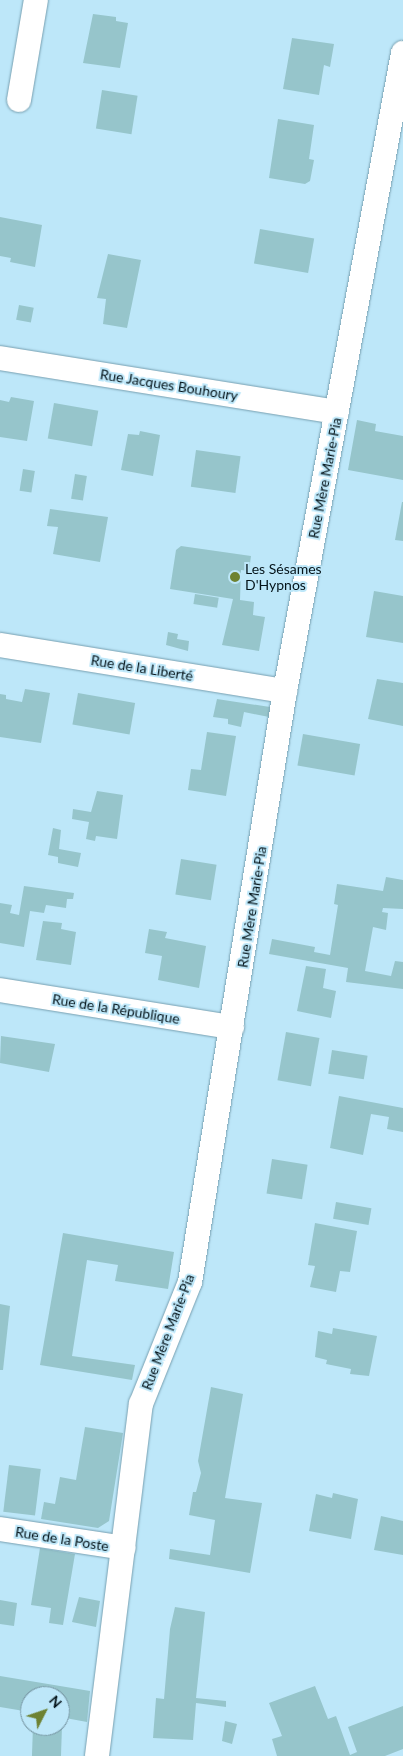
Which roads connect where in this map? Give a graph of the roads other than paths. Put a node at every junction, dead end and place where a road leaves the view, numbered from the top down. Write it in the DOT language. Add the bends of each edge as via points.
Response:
graph roads {
  1 [pos="36,0"];
  2 [pos="403,53"];
  3 [pos="19,100"];
  4 [pos="0,358"];
  5 [pos="337,412"];
  6 [pos="0,645"];
  7 [pos="285,692"];
  8 [pos="0,990"];
  9 [pos="232,1027"];
  10 [pos="0,1529"];
  11 [pos="124,1548"];
  12 [pos="97,1756"];
  1 -- 3 [label="street"];
  2 -- 5 [label="street, Rue Mère Marie-Pia"];
  4 -- 5 [label="street, Rue Jacques Bouhoury"];
  5 -- 7 [label="street, Rue Mère Marie-Pia"];
  6 -- 7 [label="street, Rue de la Liberté"];
  7 -- 9 [label="street, Rue Mère Marie-Pia"];
  8 -- 9 [label="street, Rue de la République"];
  9 -- 11 [label="street, Rue Mère Marie-Pia" via="190,1282 141,1404"];
  10 -- 11 [label="street, Rue de la Poste"];
  11 -- 12 [label="street, Rue Mère Marie-Pia"];
}
